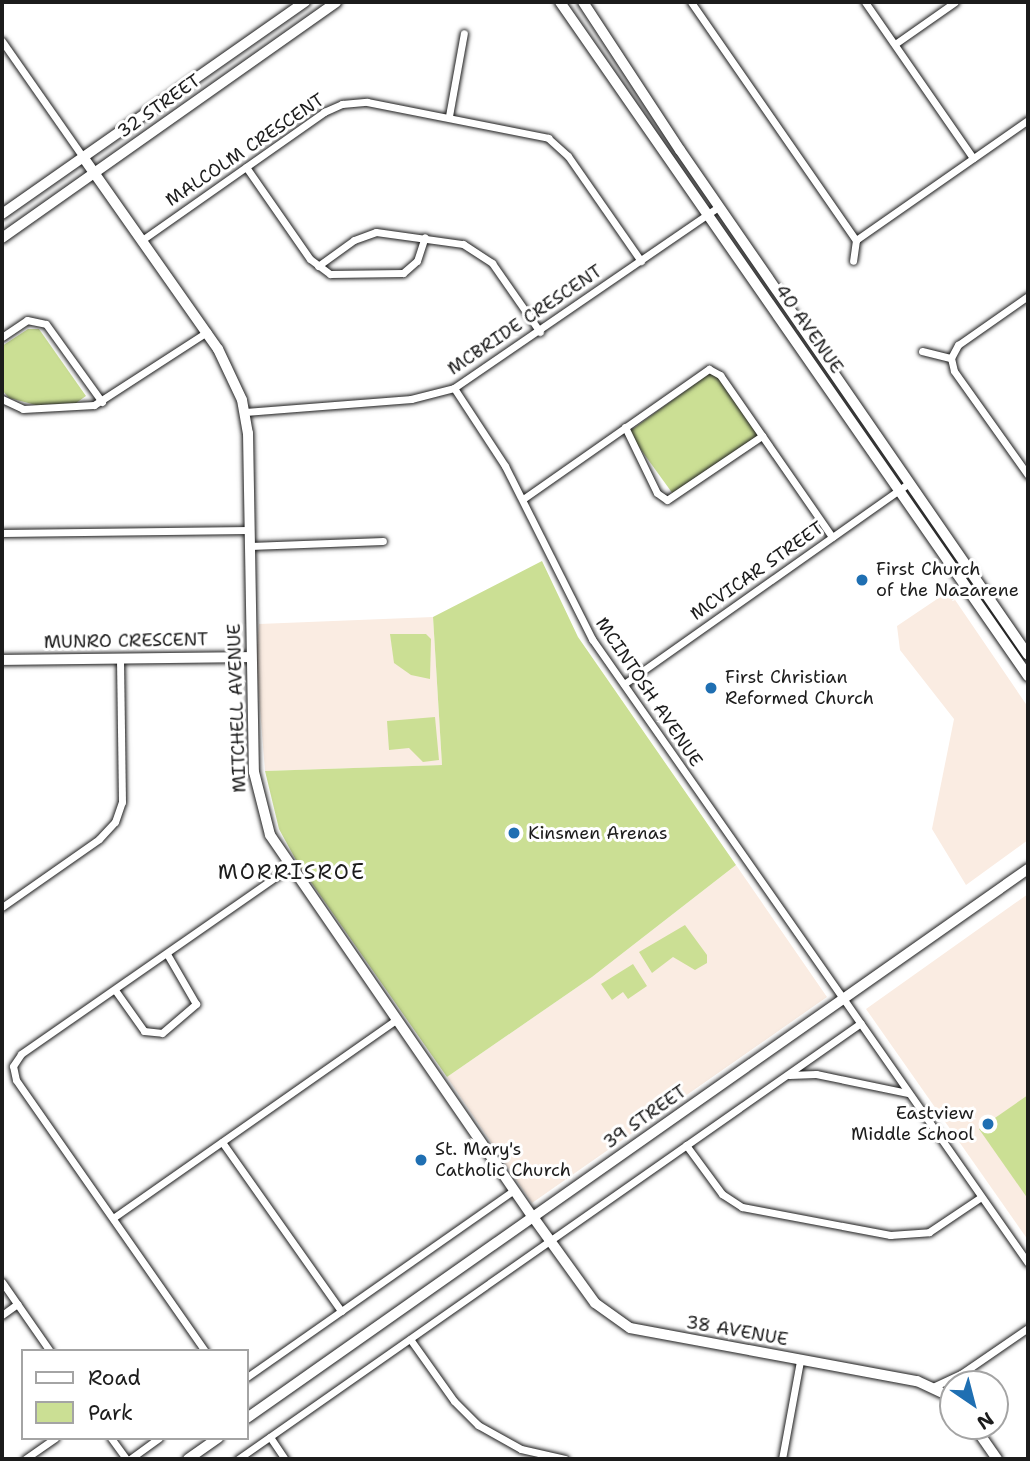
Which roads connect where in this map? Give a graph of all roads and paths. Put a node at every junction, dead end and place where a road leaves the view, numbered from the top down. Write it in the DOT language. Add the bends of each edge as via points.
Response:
graph roads {
  1 [pos="305,2"];
  2 [pos="336,2"];
  3 [pos="560,2"];
  4 [pos="583,2"];
  5 [pos="691,2"];
  6 [pos="865,2"];
  7 [pos="955,2"];
  8 [pos="464,33"];
  9 [pos="2,41"];
  10 [pos="895,44"];
  11 [pos="449,116"];
  12 [pos="1028,120"];
  13 [pos="83,157"];
  14 [pos="973,158"];
  15 [pos="246,167"];
  16 [pos="94,173"];
  17 [pos="718,207"];
  18 [pos="2,214"];
  19 [pos="708,214"];
  20 [pos="425,237"];
  21 [pos="2,238"];
  22 [pos="142,240"];
  23 [pos="856,240"];
  24 [pos="641,261"];
  25 [pos="853,261"];
  26 [pos="318,266"];
  27 [pos="1028,296"];
  28 [pos="207,332"];
  29 [pos="540,332"];
  30 [pos="2,337"];
  31 [pos="922,351"];
  32 [pos="951,358"];
  33 [pos="454,388"];
  34 [pos="2,399"];
  35 [pos="102,402"];
  36 [pos="246,412"];
  37 [pos="625,428"];
  38 [pos="762,436"];
  39 [pos="1028,475"];
  40 [pos="909,483"];
  41 [pos="899,490"];
  42 [pos="523,499"];
  43 [pos="249,530"];
  44 [pos="2,533"];
  45 [pos="832,537"];
  46 [pos="383,541"];
  47 [pos="250,546"];
  48 [pos="1028,655"];
  49 [pos="251,657"];
  50 [pos="120,659"];
  51 [pos="2,660"];
  52 [pos="1028,676"];
  53 [pos="624,684"];
  54 [pos="289,868"];
  55 [pos="1028,869"];
  56 [pos="2,908"];
  57 [pos="167,954"];
  58 [pos="115,990"];
  59 [pos="844,999"];
  60 [pos="396,1020"];
  61 [pos="861,1023"];
  62 [pos="785,1076"];
  63 [pos="910,1094"];
  64 [pos="222,1142"];
  65 [pos="686,1145"];
  66 [pos="514,1190"];
  67 [pos="982,1196"];
  68 [pos="533,1217"];
  69 [pos="113,1218"];
  70 [pos="550,1241"];
  71 [pos="1028,1263"];
  72 [pos="2,1282"];
  73 [pos="17,1304"];
  74 [pos="341,1311"];
  75 [pos="2,1315"];
  76 [pos="1028,1328"];
  77 [pos="410,1339"];
  78 [pos="49,1349"];
  79 [pos="204,1349"];
  80 [pos="800,1361"];
  81 [pos="248,1376"];
  82 [pos="935,1386"];
  83 [pos="939,1389"];
  84 [pos="248,1417"];
  85 [pos="270,1437"];
  86 [pos="52,1440"];
  87 [pos="113,1440"];
  88 [pos="156,1440"];
  89 [pos="215,1440"];
  90 [pos="984,1440"];
  91 [pos="24,1459"];
  92 [pos="128,1459"];
  93 [pos="188,1459"];
  94 [pos="238,1459"];
  95 [pos="285,1459"];
  96 [pos="565,1459"];
  97 [pos="782,1459"];
  98 [pos="998,1459"];
  1 -- 13 [label="street, 32 STREET"];
  2 -- 16 [label="street, 32 STREET"];
  3 -- 19 [label="street, 40 AVENUE"];
  4 -- 17 [label="street, 40 AVENUE"];
  5 -- 23 [label="street"];
  6 -- 10 [label="street"];
  7 -- 10 [label="street"];
  8 -- 11 [label="street"];
  9 -- 13 [label="street"];
  10 -- 14 [label="street"];
  11 -- 15 [label="street, MALCOLM CRESCENT" via="367,102 342,104"];
  11 -- 24 [label="street, MALCOLM CRESCENT" via="528,131 555,143"];
  12 -- 14 [label="street"];
  13 -- 16 [label="street, MITCHELL AVENUE"];
  13 -- 18 [label="street, 32 STREET"];
  14 -- 23 [label="street"];
  15 -- 22 [label="street, MALCOLM CRESCENT"];
  15 -- 26 [label="street"];
  16 -- 21 [label="street, 32 STREET"];
  16 -- 22 [label="street, MITCHELL AVENUE"];
  17 -- 19 [label="street, MCBRIDE CRESCENT"];
  17 -- 40 [label="street, 40 AVENUE"];
  19 -- 24 [label="street, MCBRIDE CRESCENT"];
  19 -- 41 [label="street, 40 AVENUE"];
  20 -- 26 [label="street" via="386,232 366,235"];
  20 -- 26 [label="street" via="417,261 403,273 340,277"];
  20 -- 29 [label="street" via="480,252"];
  22 -- 28 [label="street, MITCHELL AVENUE"];
  23 -- 25 [label="street"];
  24 -- 29 [label="street, MCBRIDE CRESCENT"];
  27 -- 32 [label="street" via="958,345"];
  28 -- 35 [label="street"];
  28 -- 36 [label="street, MITCHELL AVENUE" via="232,374"];
  29 -- 33 [label="street, MCBRIDE CRESCENT"];
  30 -- 35 [label="street" via="26,320 46,324"];
  31 -- 32 [label="street"];
  32 -- 39 [label="street" via="954,371"];
  33 -- 36 [label="street, MCBRIDE CRESCENT" via="411,399"];
  33 -- 42 [label="street, MCINTOSH AVENUE"];
  34 -- 35 [label="street" via="31,410 74,409"];
  36 -- 43 [label="street, MITCHELL AVENUE"];
  37 -- 38 [label="street" via="709,369 720,375"];
  37 -- 38 [label="street" via="657,493 667,500"];
  37 -- 42 [label="street"];
  38 -- 45 [label="street"];
  40 -- 41 [label="street, MCVICAR STREET"];
  40 -- 48 [label="street, 40 AVENUE"];
  41 -- 45 [label="street, MCVICAR STREET"];
  41 -- 52 [label="street, 40 AVENUE"];
  42 -- 53 [label="street, MCINTOSH AVENUE" via="585,627"];
  43 -- 44 [label="street"];
  43 -- 47 [label="street, MITCHELL AVENUE"];
  45 -- 53 [label="street, MCVICAR STREET"];
  46 -- 47 [label="street"];
  47 -- 49 [label="street, MITCHELL AVENUE"];
  49 -- 50 [label="street, MUNRO CRESCENT"];
  49 -- 54 [label="street, MITCHELL AVENUE" via="255,783 265,822"];
  50 -- 51 [label="street, MUNRO CRESCENT"];
  50 -- 56 [label="street" via="122,802 115,822 99,839"];
  53 -- 59 [label="street, MCINTOSH AVENUE"];
  54 -- 57 [label="street"];
  54 -- 60 [label="street, MITCHELL AVENUE"];
  55 -- 59 [label="street, 39 STREET"];
  57 -- 58 [label="street"];
  57 -- 58 [label="street" via="197,1000 192,1012 172,1026 159,1034 147,1033"];
  58 -- 69 [label="street" via="21,1054 13,1066 16,1080"];
  59 -- 61 [label="street, MCINTOSH AVENUE"];
  59 -- 68 [label="street, 39 STREET"];
  60 -- 64 [label="street"];
  60 -- 66 [label="street, MITCHELL AVENUE"];
  61 -- 62 [label="street"];
  61 -- 63 [label="street, MCINTOSH AVENUE"];
  62 -- 63 [label="street" via="816,1074"];
  62 -- 65 [label="street"];
  63 -- 67 [label="street, MCINTOSH AVENUE"];
  64 -- 69 [label="street"];
  64 -- 74 [label="street"];
  65 -- 67 [label="street" via="717,1188 742,1208 890,1235 929,1232"];
  65 -- 70 [label="street"];
  66 -- 68 [label="street, MITCHELL AVENUE"];
  66 -- 74 [label="street"];
  67 -- 71 [label="street, MCINTOSH AVENUE"];
  68 -- 70 [label="street, MITCHELL AVENUE"];
  68 -- 84 [label="street, 39 STREET"];
  69 -- 79 [label="street"];
  70 -- 77 [label="street"];
  70 -- 80 [label="street, 38 AVENUE" via="595,1303 622,1324 646,1333"];
  72 -- 73 [label="street"];
  73 -- 75 [label="street"];
  73 -- 78 [label="street"];
  74 -- 81 [label="street"];
  76 -- 82 [label="street" via="961,1374"];
  77 -- 85 [label="street"];
  77 -- 96 [label="street" via="454,1401 478,1425 521,1449"];
  80 -- 82 [label="street, 38 AVENUE"];
  80 -- 97 [label="street"];
  82 -- 83 [label="street, 38 AVENUE"];
  85 -- 94 [label="street"];
  85 -- 95 [label="street"];
  86 -- 91 [label="street"];
  87 -- 92 [label="street"];
  88 -- 92 [label="street"];
  89 -- 93 [label="street"];
  90 -- 98 [label="street"];
}
